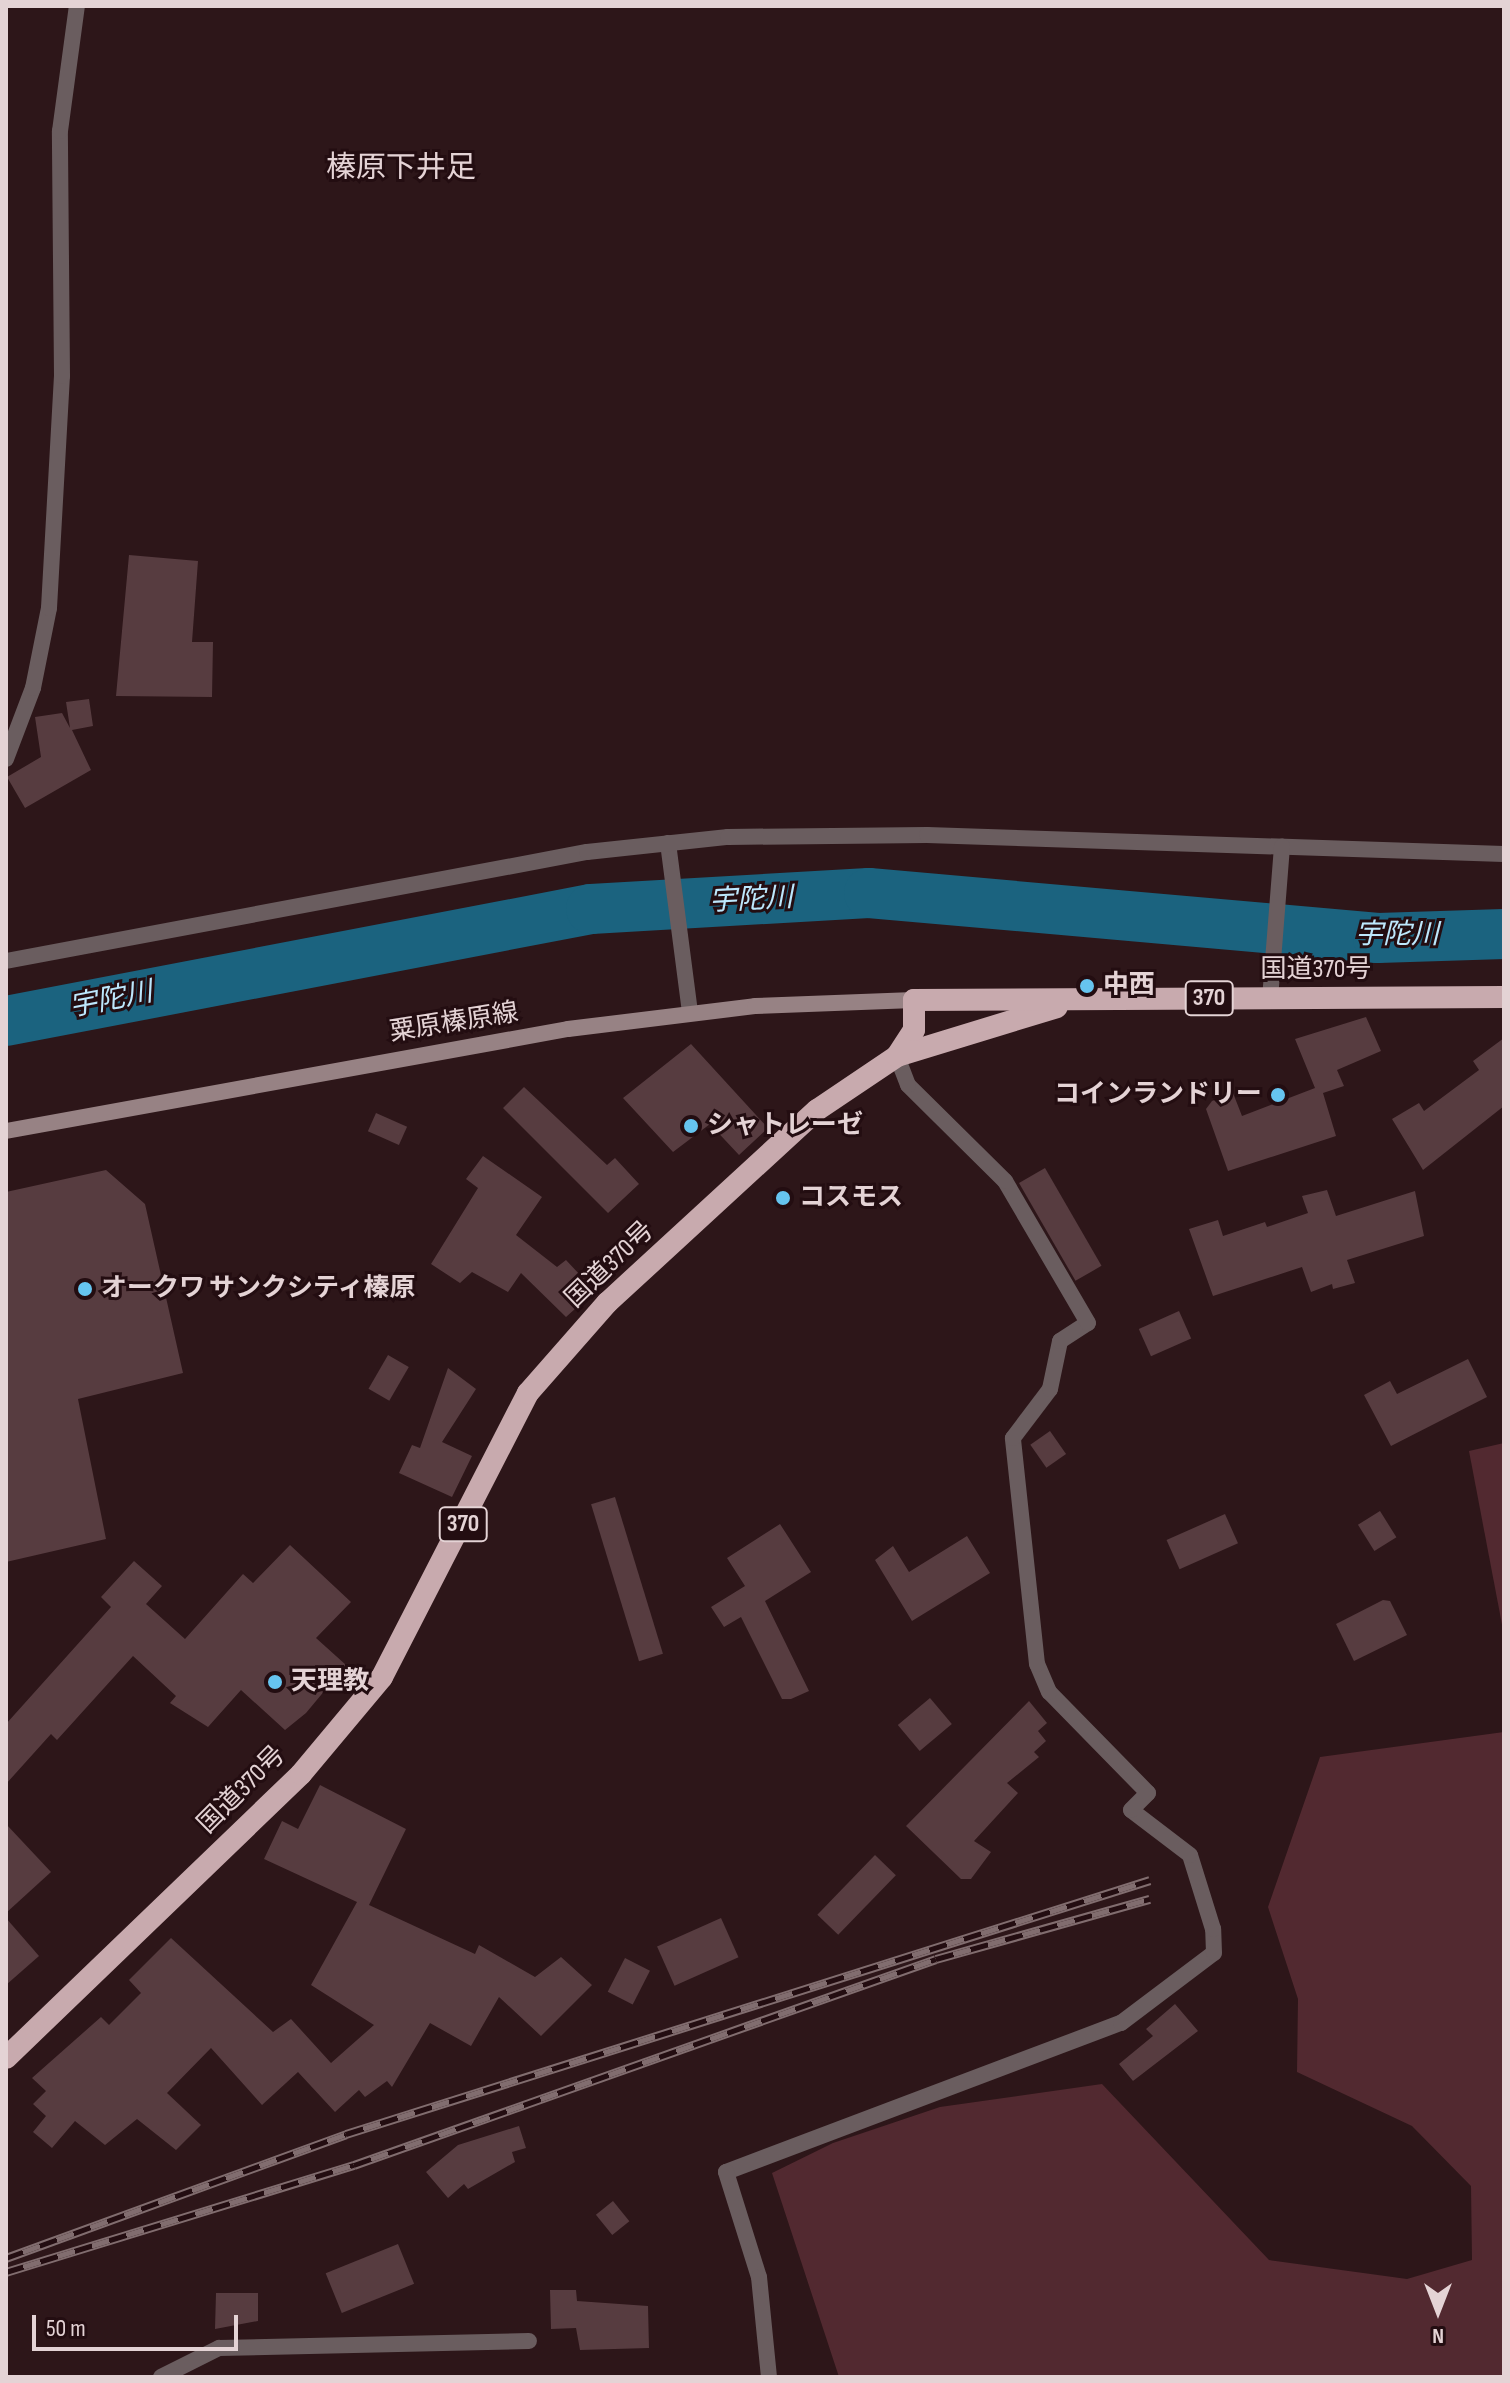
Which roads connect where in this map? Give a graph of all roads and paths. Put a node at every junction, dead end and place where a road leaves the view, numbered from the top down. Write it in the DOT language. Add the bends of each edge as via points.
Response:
graph roads {
  1 [pos="77,6"];
  2 [pos="6,759"];
  3 [pos="668,847"];
  4 [pos="1282,851"];
  5 [pos="1504,854"];
  6 [pos="6,961"];
  7 [pos="1270,989"];
  8 [pos="1101,996"];
  9 [pos="1504,997"];
  10 [pos="914,1000"];
  11 [pos="690,1012"];
  12 [pos="897,1056"];
  13 [pos="6,1131"];
  14 [pos="6,2058"];
  15 [pos="529,2341"];
  16 [pos="161,2377"];
  17 [pos="769,2377"];
  1 -- 2 [label="street" via="60,131 62,376 49,608 33,688"];
  3 -- 4 [label="street" via="927,835"];
  3 -- 6 [label="street" via="587,852"];
  3 -- 11 [label="street"];
  4 -- 5 [label="street"];
  4 -- 7 [label="street"];
  7 -- 8 [label="highway, 国道370号 / 370"];
  7 -- 9 [label="highway, 国道370号 / 370"];
  8 -- 10 [label="highway, 国道370号 / 370"];
  8 -- 12 [label="highway" via="1011,1017"];
  10 -- 11 [label="main road, 粟原榛原線"];
  10 -- 12 [label="highway" via="914,1030"];
  11 -- 13 [label="main road, 粟原榛原線" via="442,1048"];
  12 -- 14 [label="highway, 国道370号 / 370" via="817,1110 607,1303 528,1393 382,1677 301,1774"];
  12 -- 17 [label="street" via="908,1085 1005,1181 1088,1323 1060,1341 1050,1389 1013,1438 1037,1664 1049,1692 1148,1793 1131,1810 1190,1855 1213,1929 1214,1953 1121,2023 726,2172 759,2277"];
  15 -- 16 [label="street" via="219,2348"];
}
